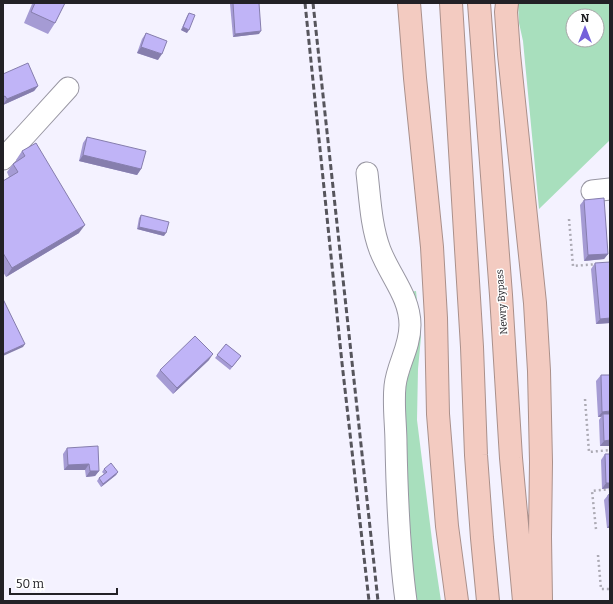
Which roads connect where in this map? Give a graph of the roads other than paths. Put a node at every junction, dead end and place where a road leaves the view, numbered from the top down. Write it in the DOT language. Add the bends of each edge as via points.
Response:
graph roads {
  1 [pos="409,3"];
  2 [pos="507,3"];
  3 [pos="451,5"];
  4 [pos="480,5"];
  5 [pos="68,88"];
  6 [pos="3,158"];
  7 [pos="367,173"];
  8 [pos="406,601"];
  9 [pos="457,601"];
  10 [pos="488,601"];
  11 [pos="524,601"];
  12 [pos="541,601"];
  1 -- 9 [label="highway" via="432,247 438,414 445,504"];
  2 -- 12 [label="highway" via="509,54 535,303 539,372"];
  3 -- 10 [label="highway" via="472,346 476,456"];
  4 -- 11 [label="highway, Newry Bypass" via="511,458"];
  5 -- 6 [label="lane"];
  7 -- 8 [label="lane" via="374,230 380,251 409,311 408,344 398,370 395,388 396,469"];
}
